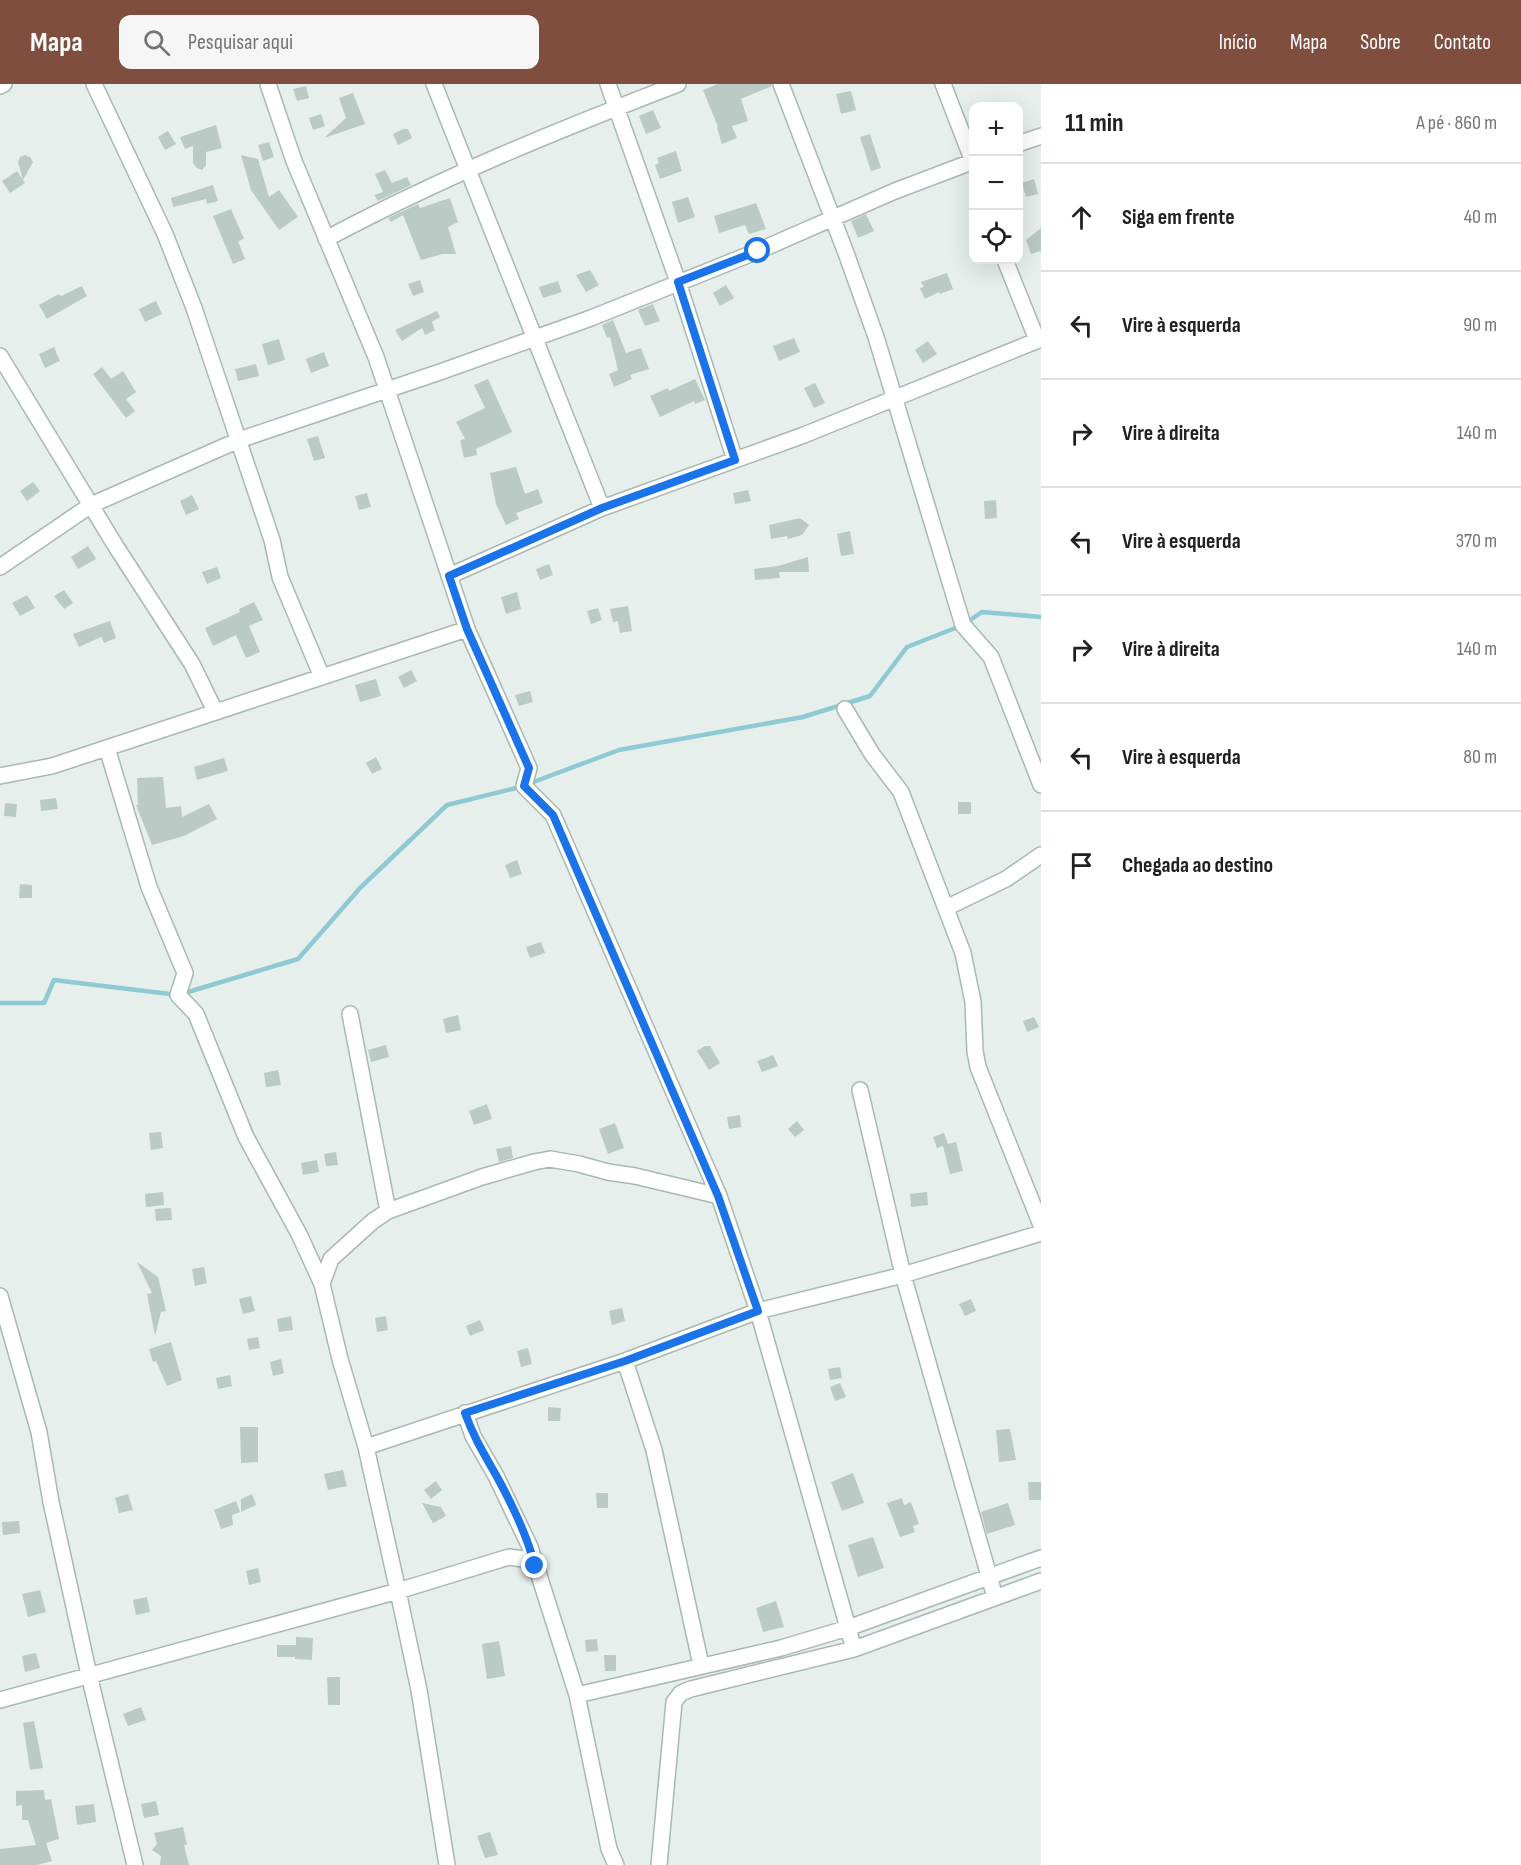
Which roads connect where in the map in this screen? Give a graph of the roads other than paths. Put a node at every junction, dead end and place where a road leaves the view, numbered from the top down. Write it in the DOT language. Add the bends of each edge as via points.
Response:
graph roads {
  1 [pos="94,84"];
  2 [pos="268,84"];
  3 [pos="434,84"];
  4 [pos="608,84"];
  5 [pos="678,84"];
  6 [pos="781,84"];
  7 [pos="943,84"];
  8 [pos="617,107"];
  9 [pos="1041,136"];
  10 [pos="1023,142"];
  11 [pos="971,156"];
  12 [pos="969,164"];
  13 [pos="468,169"];
  14 [pos="832,217"];
  15 [pos="327,239"];
  16 [pos="1007,264"];
  17 [pos="678,282"];
  18 [pos="536,337"];
  19 [pos="1039,340"];
  20 [pos="0,356"];
  21 [pos="387,389"];
  22 [pos="895,398"];
  23 [pos="238,440"];
  24 [pos="735,460"];
  25 [pos="91,505"];
  26 [pos="602,508"];
  27 [pos="0,567"];
  28 [pos="449,576"];
  29 [pos="467,629"];
  30 [pos="322,677"];
  31 [pos="845,709"];
  32 [pos="215,711"];
  33 [pos="107,748"];
  34 [pos="0,776"];
  35 [pos="1041,785"];
  36 [pos="1041,855"];
  37 [pos="946,908"];
  38 [pos="350,1014"];
  39 [pos="860,1090"];
  40 [pos="718,1196"];
  41 [pos="388,1211"];
  42 [pos="1041,1224"];
  43 [pos="1041,1233"];
  44 [pos="903,1275"];
  45 [pos="322,1284"];
  46 [pos="0,1296"];
  47 [pos="758,1311"];
  48 [pos="625,1361"];
  49 [pos="465,1413"];
  50 [pos="366,1447"];
  51 [pos="523,1531"];
  52 [pos="509,1557"];
  53 [pos="1041,1558"];
  54 [pos="535,1566"];
  55 [pos="989,1578"];
  56 [pos="1041,1581"];
  57 [pos="398,1591"];
  58 [pos="995,1597"];
  59 [pos="848,1628"];
  60 [pos="854,1649"];
  61 [pos="701,1665"];
  62 [pos="89,1675"];
  63 [pos="577,1695"];
  64 [pos="0,1700"];
  65 [pos="135,1865"];
  66 [pos="447,1865"];
  67 [pos="616,1865"];
  68 [pos="659,1865"];
  1 -- 23 [label="street" via="165,234"];
  2 -- 15 [label="street" via="294,161"];
  3 -- 13 [label="street"];
  4 -- 8 [label="street"];
  5 -- 8 [label="street"];
  6 -- 14 [label="street"];
  7 -- 11 [label="street"];
  8 -- 13 [label="street"];
  8 -- 17 [label="street"];
  9 -- 10 [label="street"];
  12 -- 14 [label="street"];
  13 -- 15 [label="street"];
  13 -- 18 [label="street"];
  14 -- 17 [label="street"];
  14 -- 22 [label="street"];
  15 -- 21 [label="street"];
  16 -- 19 [label="street"];
  17 -- 18 [label="street"];
  17 -- 24 [label="street"];
  18 -- 21 [label="street"];
  18 -- 26 [label="street"];
  19 -- 22 [label="street"];
  20 -- 25 [label="street"];
  21 -- 23 [label="street"];
  21 -- 28 [label="street"];
  22 -- 24 [label="street"];
  22 -- 35 [label="street" via="963,625 991,657"];
  23 -- 25 [label="street"];
  23 -- 30 [label="street" via="272,540 280,577"];
  24 -- 26 [label="street"];
  25 -- 27 [label="street"];
  25 -- 32 [label="street" via="192,664"];
  26 -- 28 [label="street"];
  28 -- 29 [label="street"];
  29 -- 30 [label="street"];
  29 -- 40 [label="street" via="529,768 524,786 553,815"];
  30 -- 32 [label="street"];
  31 -- 37 [label="street" via="901,792"];
  32 -- 33 [label="street"];
  33 -- 34 [label="street" via="52,766"];
  33 -- 45 [label="street" via="150,887 185,973 178,995 196,1014 246,1137"];
  36 -- 37 [label="street" via="1006,879"];
  37 -- 42 [label="street" via="963,953 973,1002 978,1066"];
  38 -- 41 [label="street"];
  39 -- 44 [label="street"];
  40 -- 41 [label="street" via="550,1159 482,1177"];
  40 -- 47 [label="street"];
  41 -- 45 [label="street" via="332,1259"];
  43 -- 44 [label="street"];
  44 -- 47 [label="street"];
  44 -- 55 [label="street"];
  45 -- 50 [label="street"];
  46 -- 62 [label="street" via="39,1432"];
  47 -- 48 [label="street"];
  47 -- 59 [label="street"];
  48 -- 49 [label="street"];
  48 -- 61 [label="street" via="654,1450"];
  49 -- 50 [label="street"];
  49 -- 51 [label="street"];
  50 -- 57 [label="street"];
  51 -- 52 [label="street"];
  51 -- 54 [label="street"];
  52 -- 54 [label="street"];
  52 -- 57 [label="street"];
  53 -- 55 [label="street"];
  54 -- 63 [label="street"];
  55 -- 58 [label="street"];
  55 -- 59 [label="street"];
  56 -- 58 [label="street"];
  57 -- 62 [label="street"];
  57 -- 66 [label="street" via="419,1690"];
  58 -- 60 [label="street"];
  59 -- 60 [label="street"];
  59 -- 61 [label="street" via="781,1648"];
  60 -- 68 [label="street" via="681,1693 674,1702"];
  61 -- 63 [label="street"];
  62 -- 64 [label="street"];
  62 -- 65 [label="street"];
  63 -- 67 [label="street" via="609,1849"];
}
